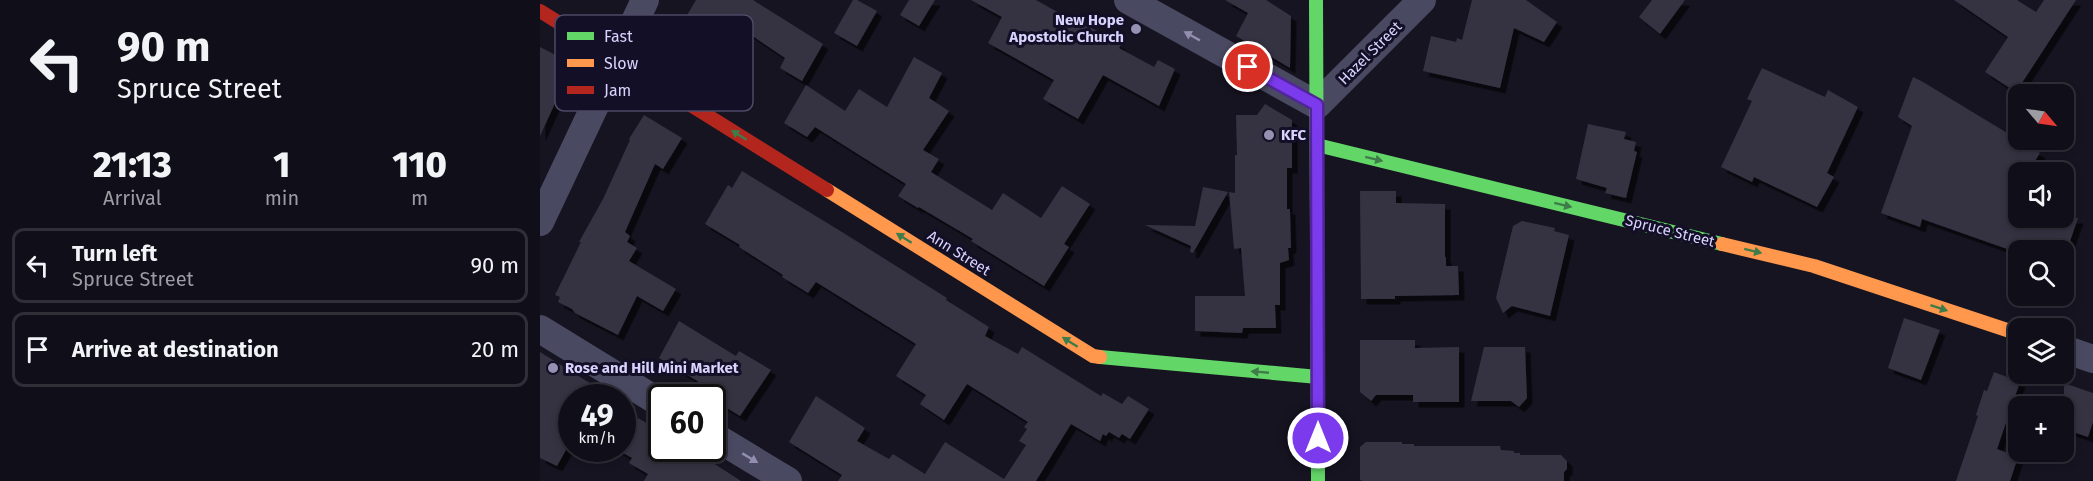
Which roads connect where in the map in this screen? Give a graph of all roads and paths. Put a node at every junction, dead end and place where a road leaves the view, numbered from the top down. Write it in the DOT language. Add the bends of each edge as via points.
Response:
graph roads {
  1 [pos="645,0"];
  2 [pos="1128,0"];
  3 [pos="1316,0"];
  4 [pos="1422,0"];
  5 [pos="540,11"];
  6 [pos="638,15"];
  7 [pos="555,20"];
  8 [pos="1317,105"];
  9 [pos="591,111"];
  10 [pos="701,111"];
  11 [pos="1317,145"];
  12 [pos="540,222"];
  13 [pos="540,329"];
  14 [pos="2008,330"];
  15 [pos="2074,352"];
  16 [pos="2093,359"];
  17 [pos="1318,377"];
  18 [pos="648,395"];
  19 [pos="726,443"];
  20 [pos="788,481"];
  21 [pos="1318,481"];
  1 -- 6 [label="street"];
  8 -- 2 [label="street, one-way"];
  3 -- 8 [label="street"];
  4 -- 8 [label="street, Hazel Street"];
  5 -- 7 [label="street, Ann Street"];
  8 -- 11 [label="street"];
  9 -- 12 [label="street"];
  17 -- 10 [label="street, Ann Street, one-way" via="1093,356"];
  11 -- 14 [label="street, Spruce Street, one-way" via="1814,267"];
  11 -- 17 [label="street"];
  13 -- 18 [label="street"];
  15 -- 16 [label="street"];
  17 -- 21 [label="street"];
  19 -- 20 [label="street, one-way"];
}
